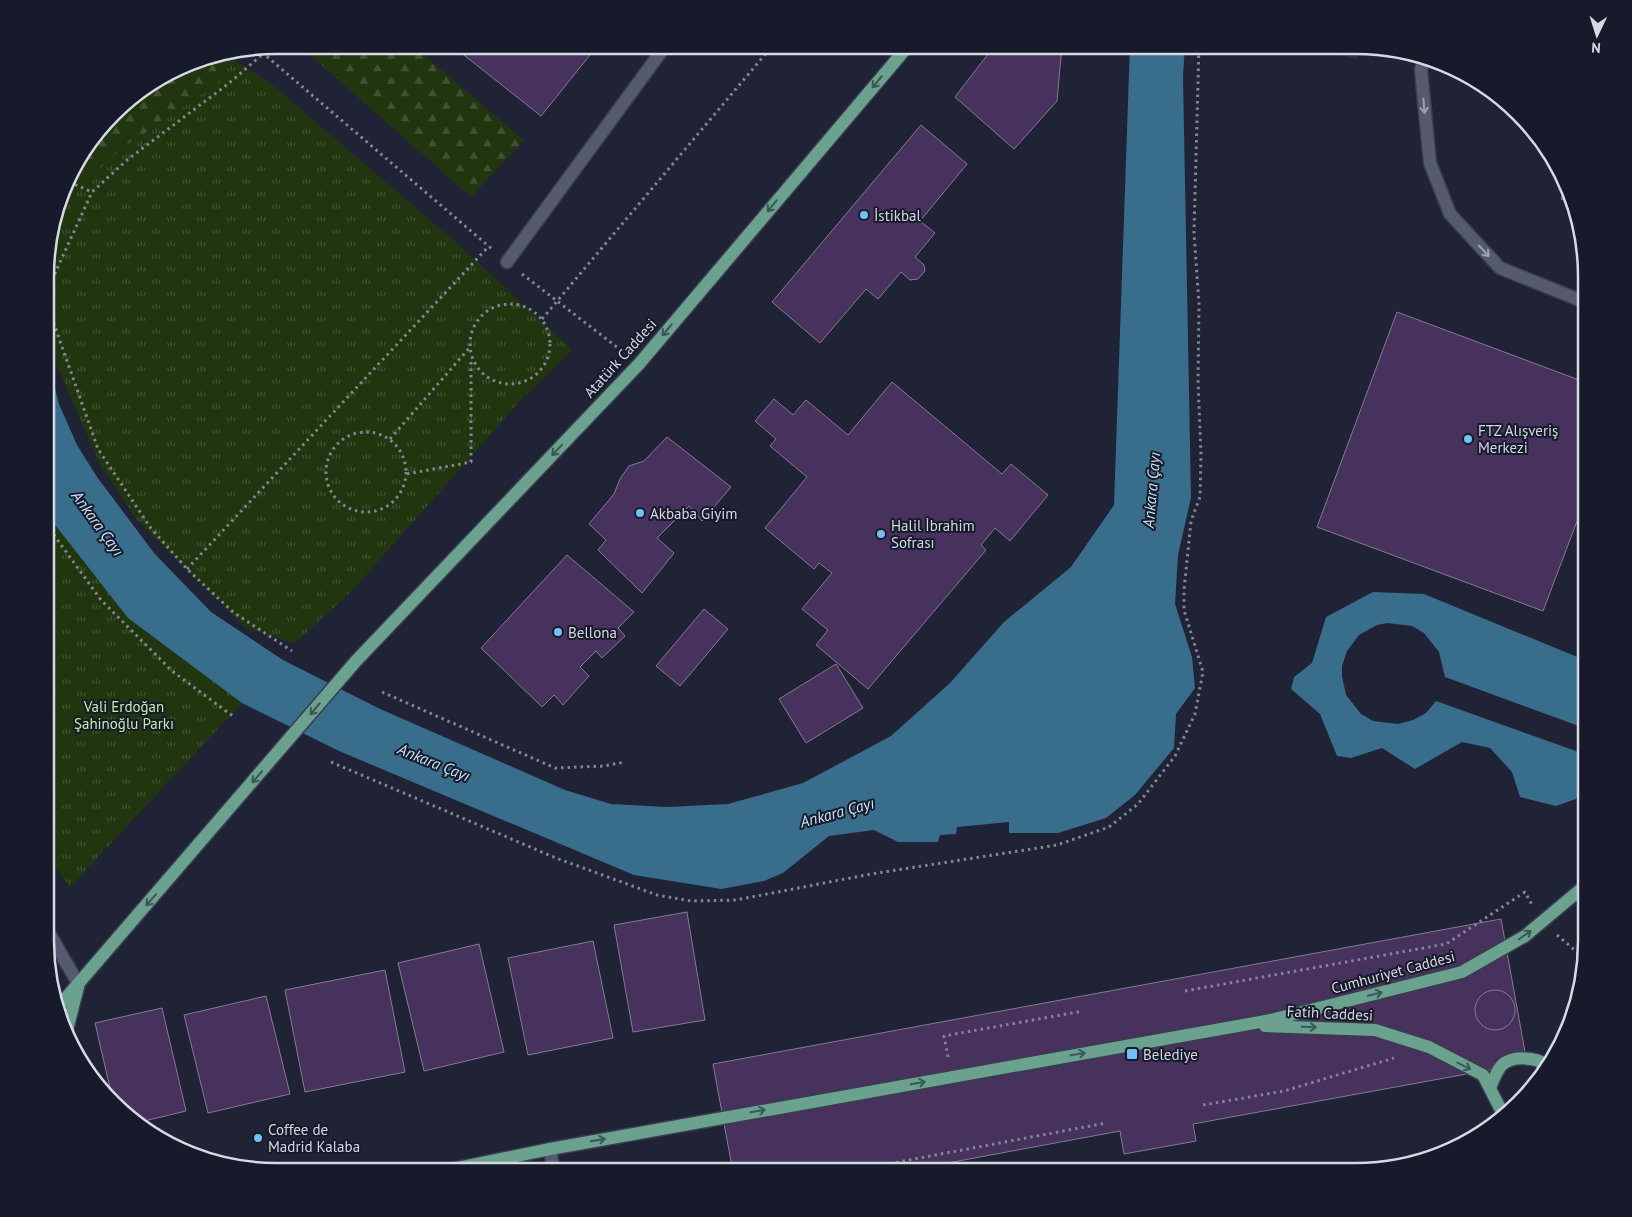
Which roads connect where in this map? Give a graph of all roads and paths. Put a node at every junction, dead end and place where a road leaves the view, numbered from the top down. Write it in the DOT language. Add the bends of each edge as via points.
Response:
graph roads {
  1 [pos="263,54"];
  2 [pos="265,54"];
  3 [pos="659,54"];
  4 [pos="765,54"];
  5 [pos="901,54"];
  6 [pos="1199,54"];
  7 [pos="1422,64"];
  8 [pos="74,184"];
  9 [pos="92,192"];
  10 [pos="489,246"];
  11 [pos="507,262"];
  12 [pos="54,275"];
  13 [pos="1578,300"];
  14 [pos="556,302"];
  15 [pos="542,319"];
  16 [pos="54,324"];
  17 [pos="470,346"];
  18 [pos="471,355"];
  19 [pos="639,364"];
  20 [pos="390,439"];
  21 [pos="407,474"];
  22 [pos="54,535"];
  23 [pos="187,569"];
  24 [pos="292,651"];
  25 [pos="382,692"];
  26 [pos="234,717"];
  27 [pos="331,762"];
  28 [pos="625,762"];
  29 [pos="1578,891"];
  30 [pos="1542,922"];
  31 [pos="54,942"];
  32 [pos="1578,952"];
  33 [pos="79,985"];
  34 [pos="1185,991"];
  35 [pos="62,1003"];
  36 [pos="1083,1010"];
  37 [pos="69,1022"];
  38 [pos="1243,1025"];
  39 [pos="1429,1047"];
  40 [pos="1543,1062"];
  41 [pos="951,1077"];
  42 [pos="1490,1088"];
  43 [pos="1203,1105"];
  44 [pos="1501,1110"];
  45 [pos="1106,1123"];
  46 [pos="550,1149"];
  47 [pos="482,1163"];
  48 [pos="552,1163"];
  49 [pos="893,1163"];
  1 -- 9 [label="path" via="127,160"];
  2 -- 10 [label="path"];
  3 -- 11 [label="street"];
  4 -- 14 [label="path"];
  5 -- 19 [label="main road, Atatürk Caddesi, one-way"];
  6 -- 27 [label="path" via="1194,233 1199,304 1201,472 1200,497 1191,521 1184,610 1203,672 1195,714 1175,756 1138,804 1124,816 1109,827 1057,845 871,874 736,900 691,901 657,896 556,858"];
  7 -- 13 [label="street, one-way" via="1430,163 1450,214 1500,268"];
  8 -- 9 [label="path"];
  9 -- 12 [label="path"];
  10 -- 11 [label="path"];
  10 -- 23 [label="path"];
  11 -- 14 [label="path"];
  14 -- 15 [label="path"];
  14 -- 19 [label="path"];
  15 -- 17 [label="path" via="530,308 517,304 491,308 473,328"];
  15 -- 18 [label="path" via="548,328 550,354 535,376 524,382 498,382 486,376"];
  16 -- 23 [label="path" via="98,449 150,527"];
  17 -- 18 [label="path"];
  17 -- 20 [label="path"];
  18 -- 21 [label="path" via="471,462"];
  19 -- 33 [label="main road, Atatürk Caddesi, one-way" via="340,679"];
  20 -- 21 [label="path" via="399,448"];
  20 -- 21 [label="path" via="378,433 364,432 351,434 339,441 326,464 330,490 349,509 376,511 397,498"];
  22 -- 26 [label="path" via="101,600 172,671"];
  23 -- 24 [label="path" via="233,612"];
  25 -- 28 [label="path" via="555,768"];
  29 -- 30 [label="main road, Cumhuriyet Caddesi"];
  30 -- 32 [label="path"];
  30 -- 34 [label="path" via="1525,892 1446,944"];
  38 -- 30 [label="main road, Cumhuriyet Caddesi, one-way" via="1462,972 1525,936"];
  31 -- 33 [label="street"];
  33 -- 35 [label="main road, Atatürk Caddesi"];
  33 -- 37 [label="main road"];
  36 -- 41 [label="path" via="944,1036"];
  38 -- 39 [label="main road, Fatih Caddesi, one-way" via="1375,1030"];
  41 -- 38 [label="main road, one-way"];
  39 -- 42 [label="main road, Fatih Caddesi, one-way" via="1483,1075"];
  39 -- 43 [label="path" via="1284,1091"];
  40 -- 42 [label="main road" via="1518,1058 1502,1065"];
  46 -- 41 [label="main road, one-way"];
  42 -- 44 [label="main road, Fatih Caddesi"];
  45 -- 49 [label="path"];
  46 -- 47 [label="main road"];
  46 -- 48 [label="street"];
}
